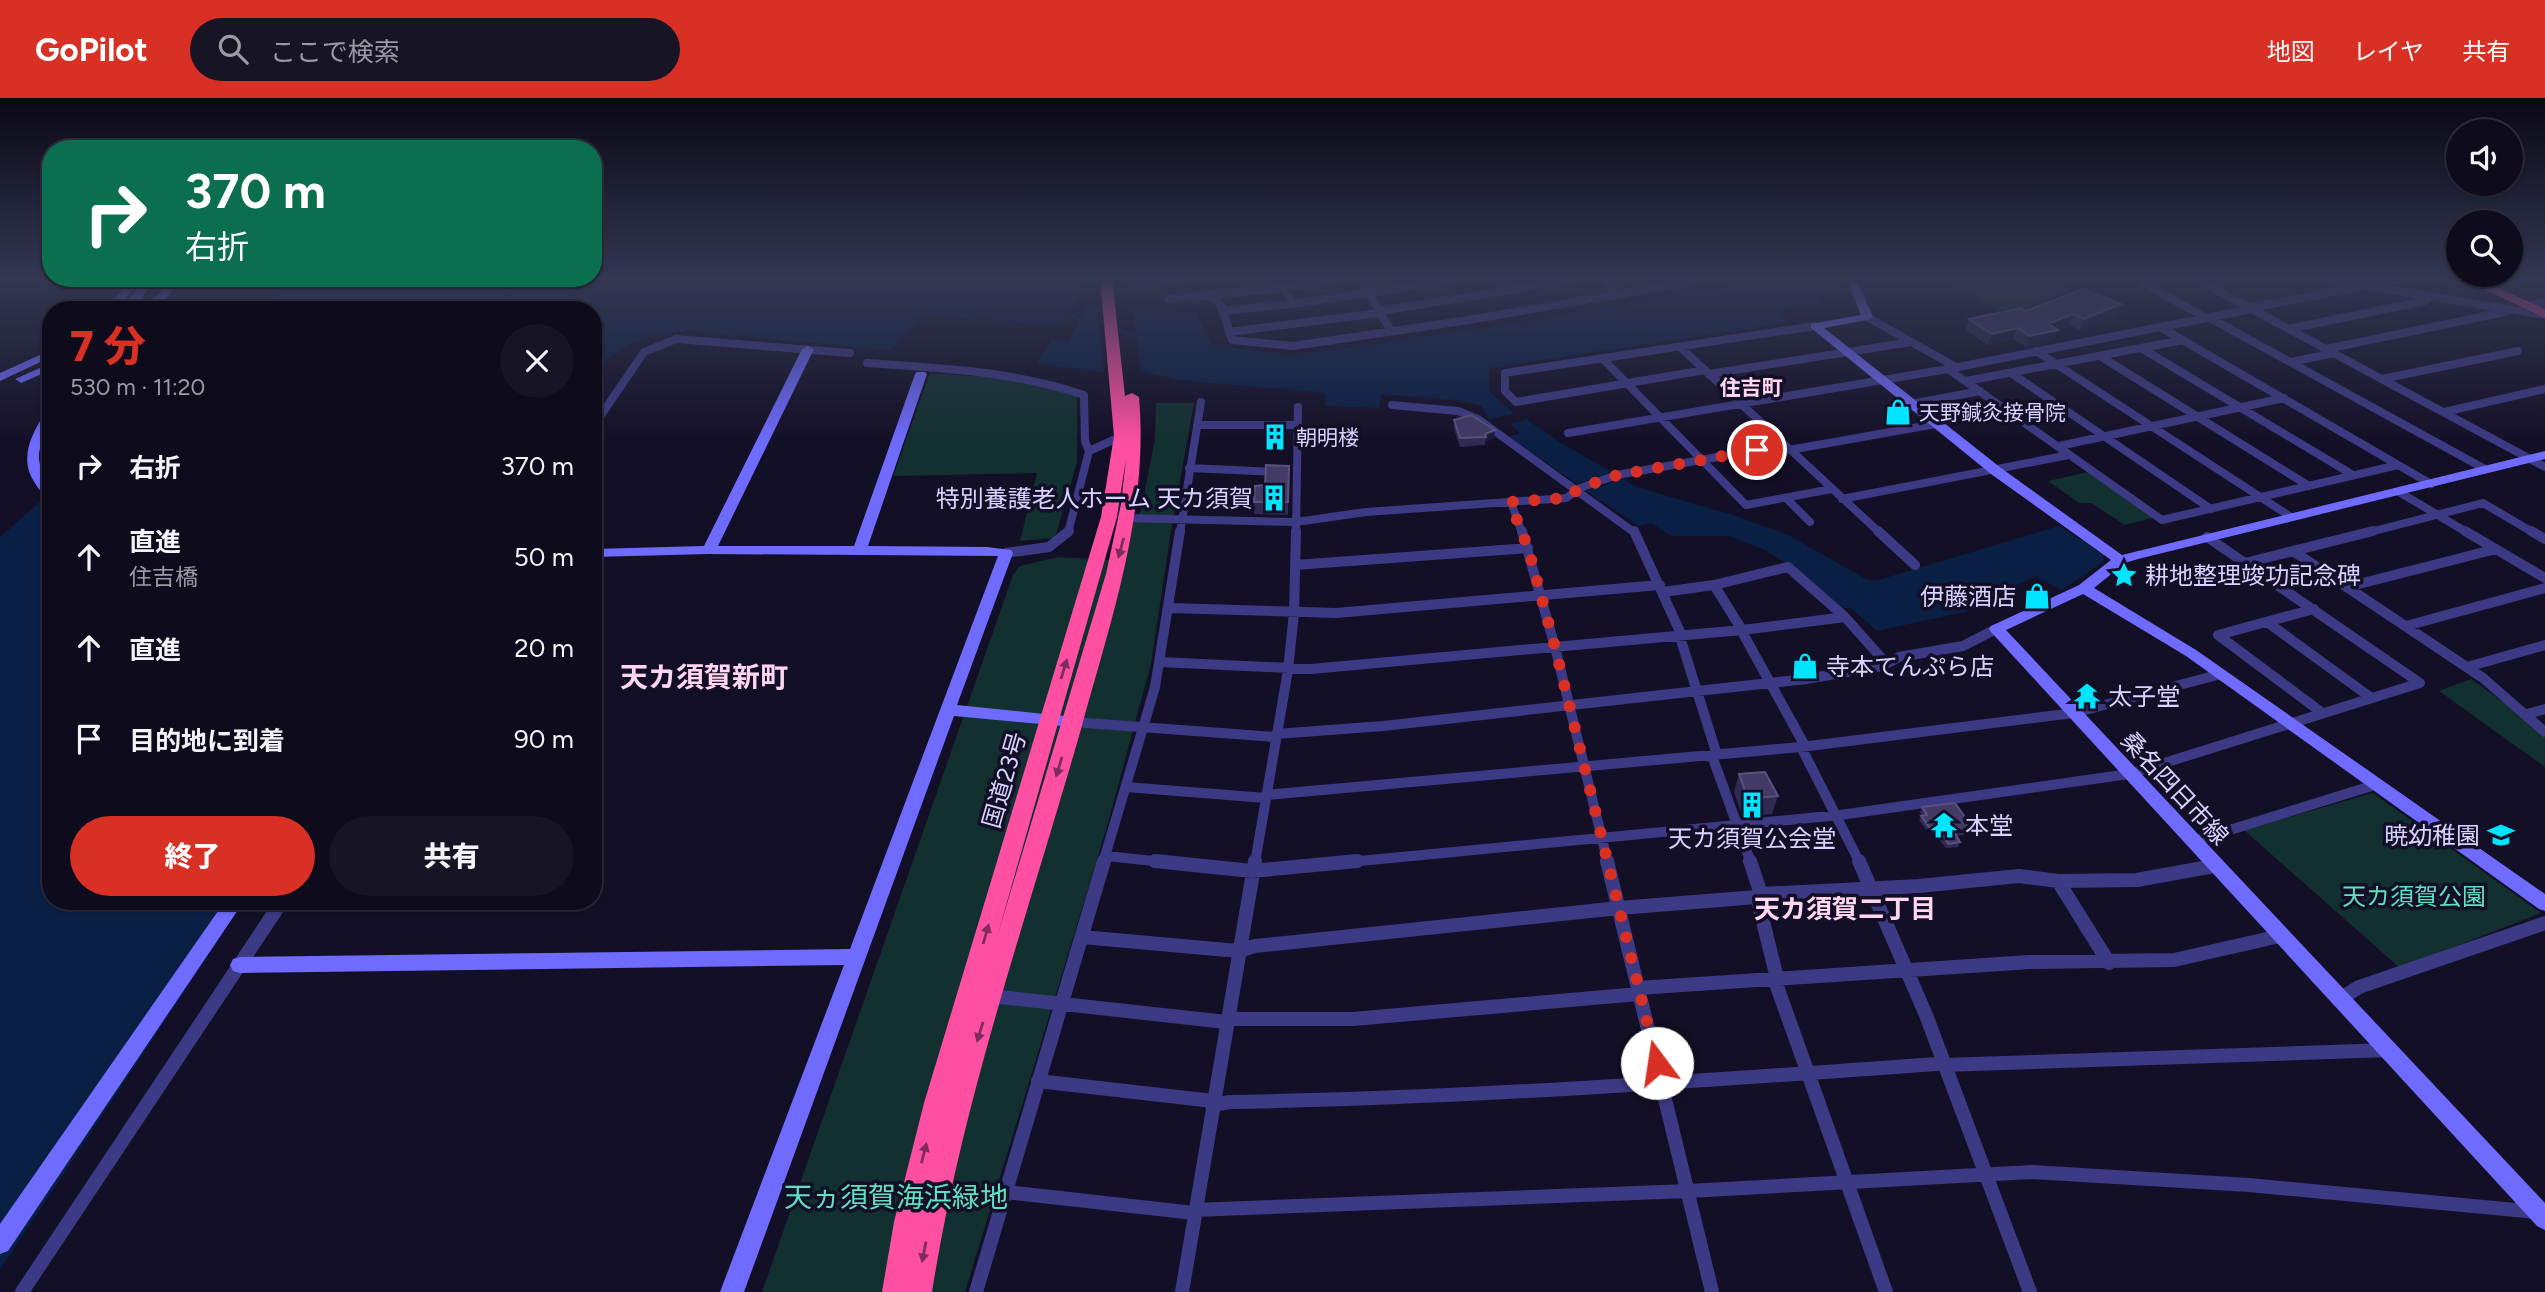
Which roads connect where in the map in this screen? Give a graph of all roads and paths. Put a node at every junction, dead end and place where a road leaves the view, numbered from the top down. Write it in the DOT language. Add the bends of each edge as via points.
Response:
graph roads {
  1 [pos="1118,334"];
  2 [pos="1230,334"];
  3 [pos="1373,334"];
  4 [pos="1765,334"];
  5 [pos="1824,334"];
  6 [pos="1897,334"];
  7 [pos="2125,334"];
  8 [pos="2172,334"];
  9 [pos="2238,334"];
  10 [pos="2298,334"];
  11 [pos="2406,334"];
  12 [pos="2183,340"];
  13 [pos="1912,342"];
  14 [pos="1680,347"];
  15 [pos="2141,348"];
  16 [pos="808,349"];
  17 [pos="2036,351"];
  18 [pos="2330,351"];
  19 [pos="2518,351"];
  20 [pos="1846,352"];
  21 [pos="850,353"];
  22 [pos="2100,356"];
  23 [pos="42,357"];
  24 [pos="1603,359"];
  25 [pos="2291,362"];
  26 [pos="867,363"];
  27 [pos="2056,365"];
  28 [pos="1952,368"];
  29 [pos="42,370"];
  30 [pos="1707,372"];
  31 [pos="2011,373"];
  32 [pos="921,374"];
  33 [pos="0,377"];
  34 [pos="2382,379"];
  35 [pos="1881,380"];
  36 [pos="1966,381"];
  37 [pos="1627,383"];
  38 [pos="1124,384"];
  39 [pos="0,387"];
  40 [pos="2545,389"];
  41 [pos="1980,391"];
  42 [pos="2284,398"];
  43 [pos="1201,402"];
  44 [pos="1740,404"];
  45 [pos="1911,404"];
  46 [pos="1392,405"];
  47 [pos="1297,407"];
  48 [pos="2241,408"];
  49 [pos="2444,412"];
  50 [pos="602,414"];
  51 [pos="1660,417"];
  52 [pos="2197,417"];
  53 [pos="1936,424"];
  54 [pos="42,425"];
  55 [pos="1197,425"];
  56 [pos="1298,425"];
  57 [pos="2152,426"];
  58 [pos="1568,433"];
  59 [pos="1122,436"];
  60 [pos="2104,436"];
  61 [pos="2059,446"];
  62 [pos="1787,447"];
  63 [pos="1088,451"];
  64 [pos="2069,454"];
  65 [pos="2545,455"];
  66 [pos="2530,459"];
  67 [pos="1703,460"];
  68 [pos="2398,465"];
  69 [pos="2545,467"];
  70 [pos="1189,468"];
  71 [pos="2485,469"];
  72 [pos="1996,471"];
  73 [pos="1296,472"];
  74 [pos="2353,475"];
  75 [pos="42,484"];
  76 [pos="2431,484"];
  77 [pos="2309,486"];
  78 [pos="1832,489"];
  79 [pos="1578,490"];
  80 [pos="2399,492"];
  81 [pos="2261,497"];
  82 [pos="1786,498"];
  83 [pos="1842,499"];
  84 [pos="1510,502"];
  85 [pos="2211,509"];
  86 [pos="2438,514"];
  87 [pos="2291,517"];
  88 [pos="1119,518"];
  89 [pos="1180,518"];
  90 [pos="1296,522"];
  91 [pos="1810,522"];
  92 [pos="2207,537"];
  93 [pos="2545,539"];
  94 [pos="1528,548"];
  95 [pos="2496,549"];
  96 [pos="709,550"];
  97 [pos="859,551"];
  98 [pos="2293,551"];
  99 [pos="602,553"];
  100 [pos="1006,553"];
  101 [pos="2120,560"];
  102 [pos="2245,563"];
  103 [pos="1295,565"];
  104 [pos="1915,565"];
  105 [pos="2545,578"];
  106 [pos="1714,585"];
  107 [pos="2347,587"];
  108 [pos="1662,588"];
  109 [pos="2084,588"];
  110 [pos="2545,588"];
  111 [pos="1541,596"];
  112 [pos="1169,608"];
  113 [pos="2314,609"];
  114 [pos="1293,613"];
  115 [pos="1845,617"];
  116 [pos="2267,622"];
  117 [pos="2406,626"];
  118 [pos="1996,629"];
  119 [pos="1742,630"];
  120 [pos="1680,634"];
  121 [pos="2545,645"];
  122 [pos="1555,647"];
  123 [pos="1160,662"];
  124 [pos="1885,662"];
  125 [pos="2467,667"];
  126 [pos="1288,670"];
  127 [pos="2221,674"];
  128 [pos="1771,684"];
  129 [pos="1698,692"];
  130 [pos="2370,697"];
  131 [pos="1569,705"];
  132 [pos="2545,709"];
  133 [pos="949,710"];
  134 [pos="2321,712"];
  135 [pos="2074,713"];
  136 [pos="2527,714"];
  137 [pos="1049,720"];
  138 [pos="1073,722"];
  139 [pos="2293,725"];
  140 [pos="1144,727"];
  141 [pos="2545,732"];
  142 [pos="1275,736"];
  143 [pos="1803,747"];
  144 [pos="1715,755"];
  145 [pos="1583,768"];
  146 [pos="2129,774"];
  147 [pos="2378,784"];
  148 [pos="1126,788"];
  149 [pos="1266,796"];
  150 [pos="1840,815"];
  151 [pos="1739,825"];
  152 [pos="1602,838"];
  153 [pos="2191,842"];
  154 [pos="1106,856"];
  155 [pos="2214,866"];
  156 [pos="1252,871"];
  157 [pos="2058,881"];
  158 [pos="1871,889"];
  159 [pos="1759,896"];
  160 [pos="2545,904"];
  161 [pos="1619,908"];
  162 [pos="229,910"];
  163 [pos="276,910"];
  164 [pos="2545,923"];
  165 [pos="2280,936"];
  166 [pos="1082,937"];
  167 [pos="1238,951"];
  168 [pos="857,957"];
  169 [pos="2109,963"];
  170 [pos="240,965"];
  171 [pos="1907,972"];
  172 [pos="1775,978"];
  173 [pos="1639,991"];
  174 [pos="991,996"];
  175 [pos="2340,999"];
  176 [pos="1062,1002"];
  177 [pos="1226,1021"];
  178 [pos="2390,1050"];
  179 [pos="1943,1063"];
  180 [pos="1806,1073"];
  181 [pos="1038,1081"];
  182 [pos="1662,1086"];
  183 [pos="1212,1103"];
  184 [pos="1985,1173"];
  185 [pos="1847,1184"];
  186 [pos="1689,1191"];
  187 [pos="1006,1192"];
  188 [pos="1194,1211"];
  189 [pos="2542,1216"];
  190 [pos="0,1243"];
  191 [pos="22,1292"];
  192 [pos="732,1292"];
  193 [pos="896,1292"];
  194 [pos="918,1292"];
  195 [pos="976,1292"];
  196 [pos="1182,1292"];
  197 [pos="1712,1292"];
  198 [pos="1886,1292"];
  199 [pos="2030,1292"];
  1 -- 38 [label="highway, 国道23号"];
  2 -- 3 [label="street" via="1232,340 1293,346"];
  4 -- 14 [label="street"];
  5 -- 20 [label="street"];
  6 -- 13 [label="street"];
  7 -- 17 [label="street"];
  8 -- 12 [label="street"];
  9 -- 25 [label="street"];
  10 -- 18 [label="street"];
  11 -- 18 [label="street"];
  12 -- 15 [label="street"];
  12 -- 42 [label="street"];
  13 -- 20 [label="street"];
  13 -- 28 [label="street"];
  14 -- 24 [label="street"];
  14 -- 30 [label="street"];
  15 -- 22 [label="street"];
  15 -- 48 [label="street"];
  16 -- 21 [label="street"];
  16 -- 50 [label="street" via="676,339 643,352"];
  16 -- 96 [label="street"];
  17 -- 27 [label="street"];
  17 -- 28 [label="street"];
  18 -- 25 [label="street"];
  18 -- 34 [label="street"];
  19 -- 34 [label="street"];
  20 -- 30 [label="street"];
  20 -- 35 [label="street"];
  22 -- 27 [label="street"];
  22 -- 52 [label="street"];
  23 -- 33 [label="street"];
  24 -- 37 [label="street"];
  24 -- 37 [label="street" via="1505,373 1504,391 1516,402"];
  25 -- 71 [label="street"];
  26 -- 63 [label="street" via="1014,375 1058,384 1084,395"];
  27 -- 31 [label="street"];
  27 -- 57 [label="street"];
  28 -- 35 [label="street"];
  28 -- 36 [label="street"];
  29 -- 39 [label="street"];
  30 -- 37 [label="street"];
  30 -- 44 [label="street"];
  31 -- 36 [label="street"];
  31 -- 60 [label="street"];
  32 -- 97 [label="street"];
  34 -- 49 [label="street"];
  35 -- 44 [label="street"];
  35 -- 45 [label="street"];
  36 -- 41 [label="street"];
  37 -- 51 [label="street"];
  38 -- 59 [label="highway, 国道23号"];
  38 -- 88 [label="highway, 国道23号" via="1136,444"];
  40 -- 49 [label="street"];
  41 -- 45 [label="street"];
  41 -- 61 [label="street"];
  42 -- 48 [label="street"];
  42 -- 68 [label="street"];
  43 -- 55 [label="street"];
  44 -- 51 [label="street"];
  44 -- 62 [label="street"];
  45 -- 53 [label="street"];
  46 -- 79 [label="street" via="1470,416"];
  47 -- 56 [label="street"];
  48 -- 52 [label="street"];
  48 -- 74 [label="street"];
  49 -- 66 [label="street"];
  51 -- 58 [label="street"];
  51 -- 67 [label="street"];
  52 -- 57 [label="street"];
  52 -- 77 [label="street"];
  53 -- 62 [label="street"];
  53 -- 72 [label="street"];
  54 -- 75 [label="street" via="31,457"];
  55 -- 56 [label="street"];
  55 -- 70 [label="street"];
  56 -- 73 [label="street"];
  57 -- 60 [label="street"];
  57 -- 81 [label="street"];
  59 -- 63 [label="street"];
  59 -- 88 [label="highway, 国道23号"];
  60 -- 61 [label="street"];
  60 -- 85 [label="street"];
  61 -- 64 [label="street"];
  62 -- 67 [label="street"];
  62 -- 78 [label="street"];
  63 -- 100 [label="street" via="1064,538 1043,550"];
  64 -- 72 [label="street"];
  64 -- 85 [label="street" via="2162,520"];
  65 -- 66 [label="street"];
  66 -- 69 [label="street"];
  66 -- 71 [label="street"];
  67 -- 79 [label="street" via="1614,477"];
  67 -- 82 [label="street" via="1746,505"];
  68 -- 74 [label="street"];
  68 -- 76 [label="street"];
  70 -- 73 [label="street"];
  70 -- 89 [label="street"];
  71 -- 76 [label="street"];
  72 -- 83 [label="street"];
  72 -- 101 [label="street"];
  73 -- 90 [label="street"];
  74 -- 77 [label="street"];
  76 -- 80 [label="street"];
  77 -- 81 [label="street"];
  78 -- 82 [label="street"];
  78 -- 83 [label="street"];
  79 -- 84 [label="street" via="1566,498"];
  79 -- 108 [label="street" via="1634,530"];
  80 -- 86 [label="street"];
  80 -- 87 [label="street"];
  81 -- 85 [label="street"];
  81 -- 87 [label="street"];
  82 -- 91 [label="street"];
  83 -- 104 [label="street"];
  84 -- 90 [label="street"];
  84 -- 94 [label="street"];
  86 -- 93 [label="street" via="2483,503"];
  86 -- 95 [label="street"];
  86 -- 98 [label="street"];
  87 -- 92 [label="street"];
  88 -- 89 [label="street"];
  137 -- 88 [label="highway, 国道23号, one-way"];
  88 -- 138 [label="highway, 国道23号, one-way"];
  89 -- 90 [label="street"];
  89 -- 112 [label="street"];
  90 -- 103 [label="street"];
  92 -- 101 [label="street"];
  92 -- 102 [label="street"];
  94 -- 103 [label="street"];
  94 -- 111 [label="street"];
  95 -- 105 [label="street"];
  95 -- 107 [label="street"];
  96 -- 97 [label="street"];
  96 -- 99 [label="street"];
  97 -- 100 [label="street"];
  98 -- 102 [label="street"];
  98 -- 107 [label="street"];
  100 -- 133 [label="street"];
  101 -- 109 [label="street"];
  102 -- 113 [label="street"];
  103 -- 114 [label="street"];
  106 -- 108 [label="street"];
  106 -- 115 [label="street" via="1788,567"];
  106 -- 119 [label="street"];
  107 -- 117 [label="street"];
  108 -- 111 [label="street"];
  108 -- 120 [label="street"];
  109 -- 118 [label="street"];
  109 -- 127 [label="street"];
  110 -- 117 [label="street"];
  111 -- 114 [label="street"];
  111 -- 122 [label="street"];
  112 -- 114 [label="street"];
  112 -- 123 [label="street"];
  113 -- 116 [label="street"];
  113 -- 130 [label="street" via="2420,683"];
  114 -- 126 [label="street"];
  115 -- 119 [label="street"];
  115 -- 124 [label="street"];
  116 -- 130 [label="street"];
  116 -- 134 [label="street" via="2218,635"];
  117 -- 125 [label="street"];
  118 -- 124 [label="street" via="1973,642"];
  118 -- 135 [label="street, 桑名四日市線"];
  119 -- 120 [label="street"];
  119 -- 128 [label="street"];
  120 -- 122 [label="street"];
  120 -- 129 [label="street"];
  121 -- 125 [label="street"];
  122 -- 126 [label="street"];
  122 -- 131 [label="street"];
  123 -- 126 [label="street"];
  123 -- 140 [label="street"];
  124 -- 128 [label="street"];
  125 -- 136 [label="street"];
  126 -- 142 [label="street"];
  127 -- 135 [label="street"];
  127 -- 139 [label="street"];
  128 -- 129 [label="street"];
  128 -- 143 [label="street"];
  129 -- 131 [label="street"];
  129 -- 144 [label="street"];
  130 -- 134 [label="street"];
  131 -- 142 [label="street"];
  131 -- 145 [label="street"];
  132 -- 136 [label="street"];
  133 -- 137 [label="street"];
  133 -- 168 [label="street"];
  134 -- 139 [label="street"];
  135 -- 143 [label="street"];
  135 -- 146 [label="street, 桑名四日市線"];
  136 -- 141 [label="street"];
  137 -- 138 [label="street"];
  193 -- 137 [label="highway, 国道23号, one-way" via="937,1102"];
  138 -- 140 [label="street"];
  138 -- 174 [label="highway, 国道23号, one-way"];
  139 -- 146 [label="street"];
  139 -- 147 [label="street"];
  140 -- 142 [label="street"];
  140 -- 148 [label="street"];
  142 -- 149 [label="street"];
  143 -- 144 [label="street"];
  143 -- 150 [label="street"];
  144 -- 145 [label="street"];
  144 -- 151 [label="street"];
  145 -- 149 [label="street"];
  145 -- 152 [label="street"];
  146 -- 150 [label="street"];
  146 -- 153 [label="street, 桑名四日市線"];
  147 -- 153 [label="street"];
  147 -- 160 [label="street"];
  148 -- 149 [label="street"];
  148 -- 154 [label="street"];
  149 -- 156 [label="street"];
  150 -- 151 [label="street"];
  150 -- 158 [label="street"];
  151 -- 152 [label="street"];
  151 -- 159 [label="street"];
  152 -- 156 [label="street"];
  152 -- 161 [label="street"];
  153 -- 155 [label="street, 桑名四日市線"];
  154 -- 156 [label="street"];
  154 -- 166 [label="street"];
  155 -- 157 [label="street" via="2137,880"];
  155 -- 165 [label="street, 桑名四日市線"];
  156 -- 167 [label="street"];
  157 -- 158 [label="street" via="2019,876"];
  157 -- 169 [label="street"];
  158 -- 159 [label="street"];
  158 -- 171 [label="street"];
  159 -- 161 [label="street"];
  159 -- 172 [label="street"];
  161 -- 167 [label="street"];
  161 -- 173 [label="street"];
  162 -- 190 [label="street"];
  163 -- 170 [label="street"];
  164 -- 175 [label="street" via="2359,987"];
  165 -- 169 [label="street" via="2174,960"];
  165 -- 175 [label="street, 桑名四日市線"];
  166 -- 167 [label="street"];
  166 -- 176 [label="street"];
  167 -- 177 [label="street"];
  168 -- 170 [label="street"];
  168 -- 192 [label="street"];
  169 -- 171 [label="street" via="2030,962"];
  170 -- 191 [label="street"];
  171 -- 172 [label="street"];
  171 -- 179 [label="street"];
  172 -- 173 [label="street"];
  172 -- 180 [label="street"];
  173 -- 177 [label="street" via="1353,1018"];
  173 -- 182 [label="street"];
  174 -- 176 [label="street"];
  174 -- 194 [label="highway, 国道23号, one-way" via="944,1157"];
  175 -- 178 [label="street, 桑名四日市線"];
  176 -- 177 [label="street"];
  176 -- 181 [label="street"];
  177 -- 183 [label="street"];
  178 -- 179 [label="street"];
  178 -- 189 [label="street, 桑名四日市線"];
  179 -- 180 [label="street"];
  179 -- 184 [label="street"];
  180 -- 182 [label="street"];
  180 -- 185 [label="street"];
  181 -- 183 [label="street"];
  181 -- 187 [label="street"];
  182 -- 183 [label="street" via="1394,1100"];
  182 -- 186 [label="street"];
  183 -- 188 [label="street"];
  184 -- 185 [label="street"];
  184 -- 189 [label="street" via="2133,1177"];
  184 -- 199 [label="street"];
  185 -- 186 [label="street"];
  185 -- 198 [label="street"];
  186 -- 188 [label="street"];
  186 -- 197 [label="street"];
  187 -- 188 [label="street"];
  187 -- 195 [label="street"];
  188 -- 196 [label="street"];
}
